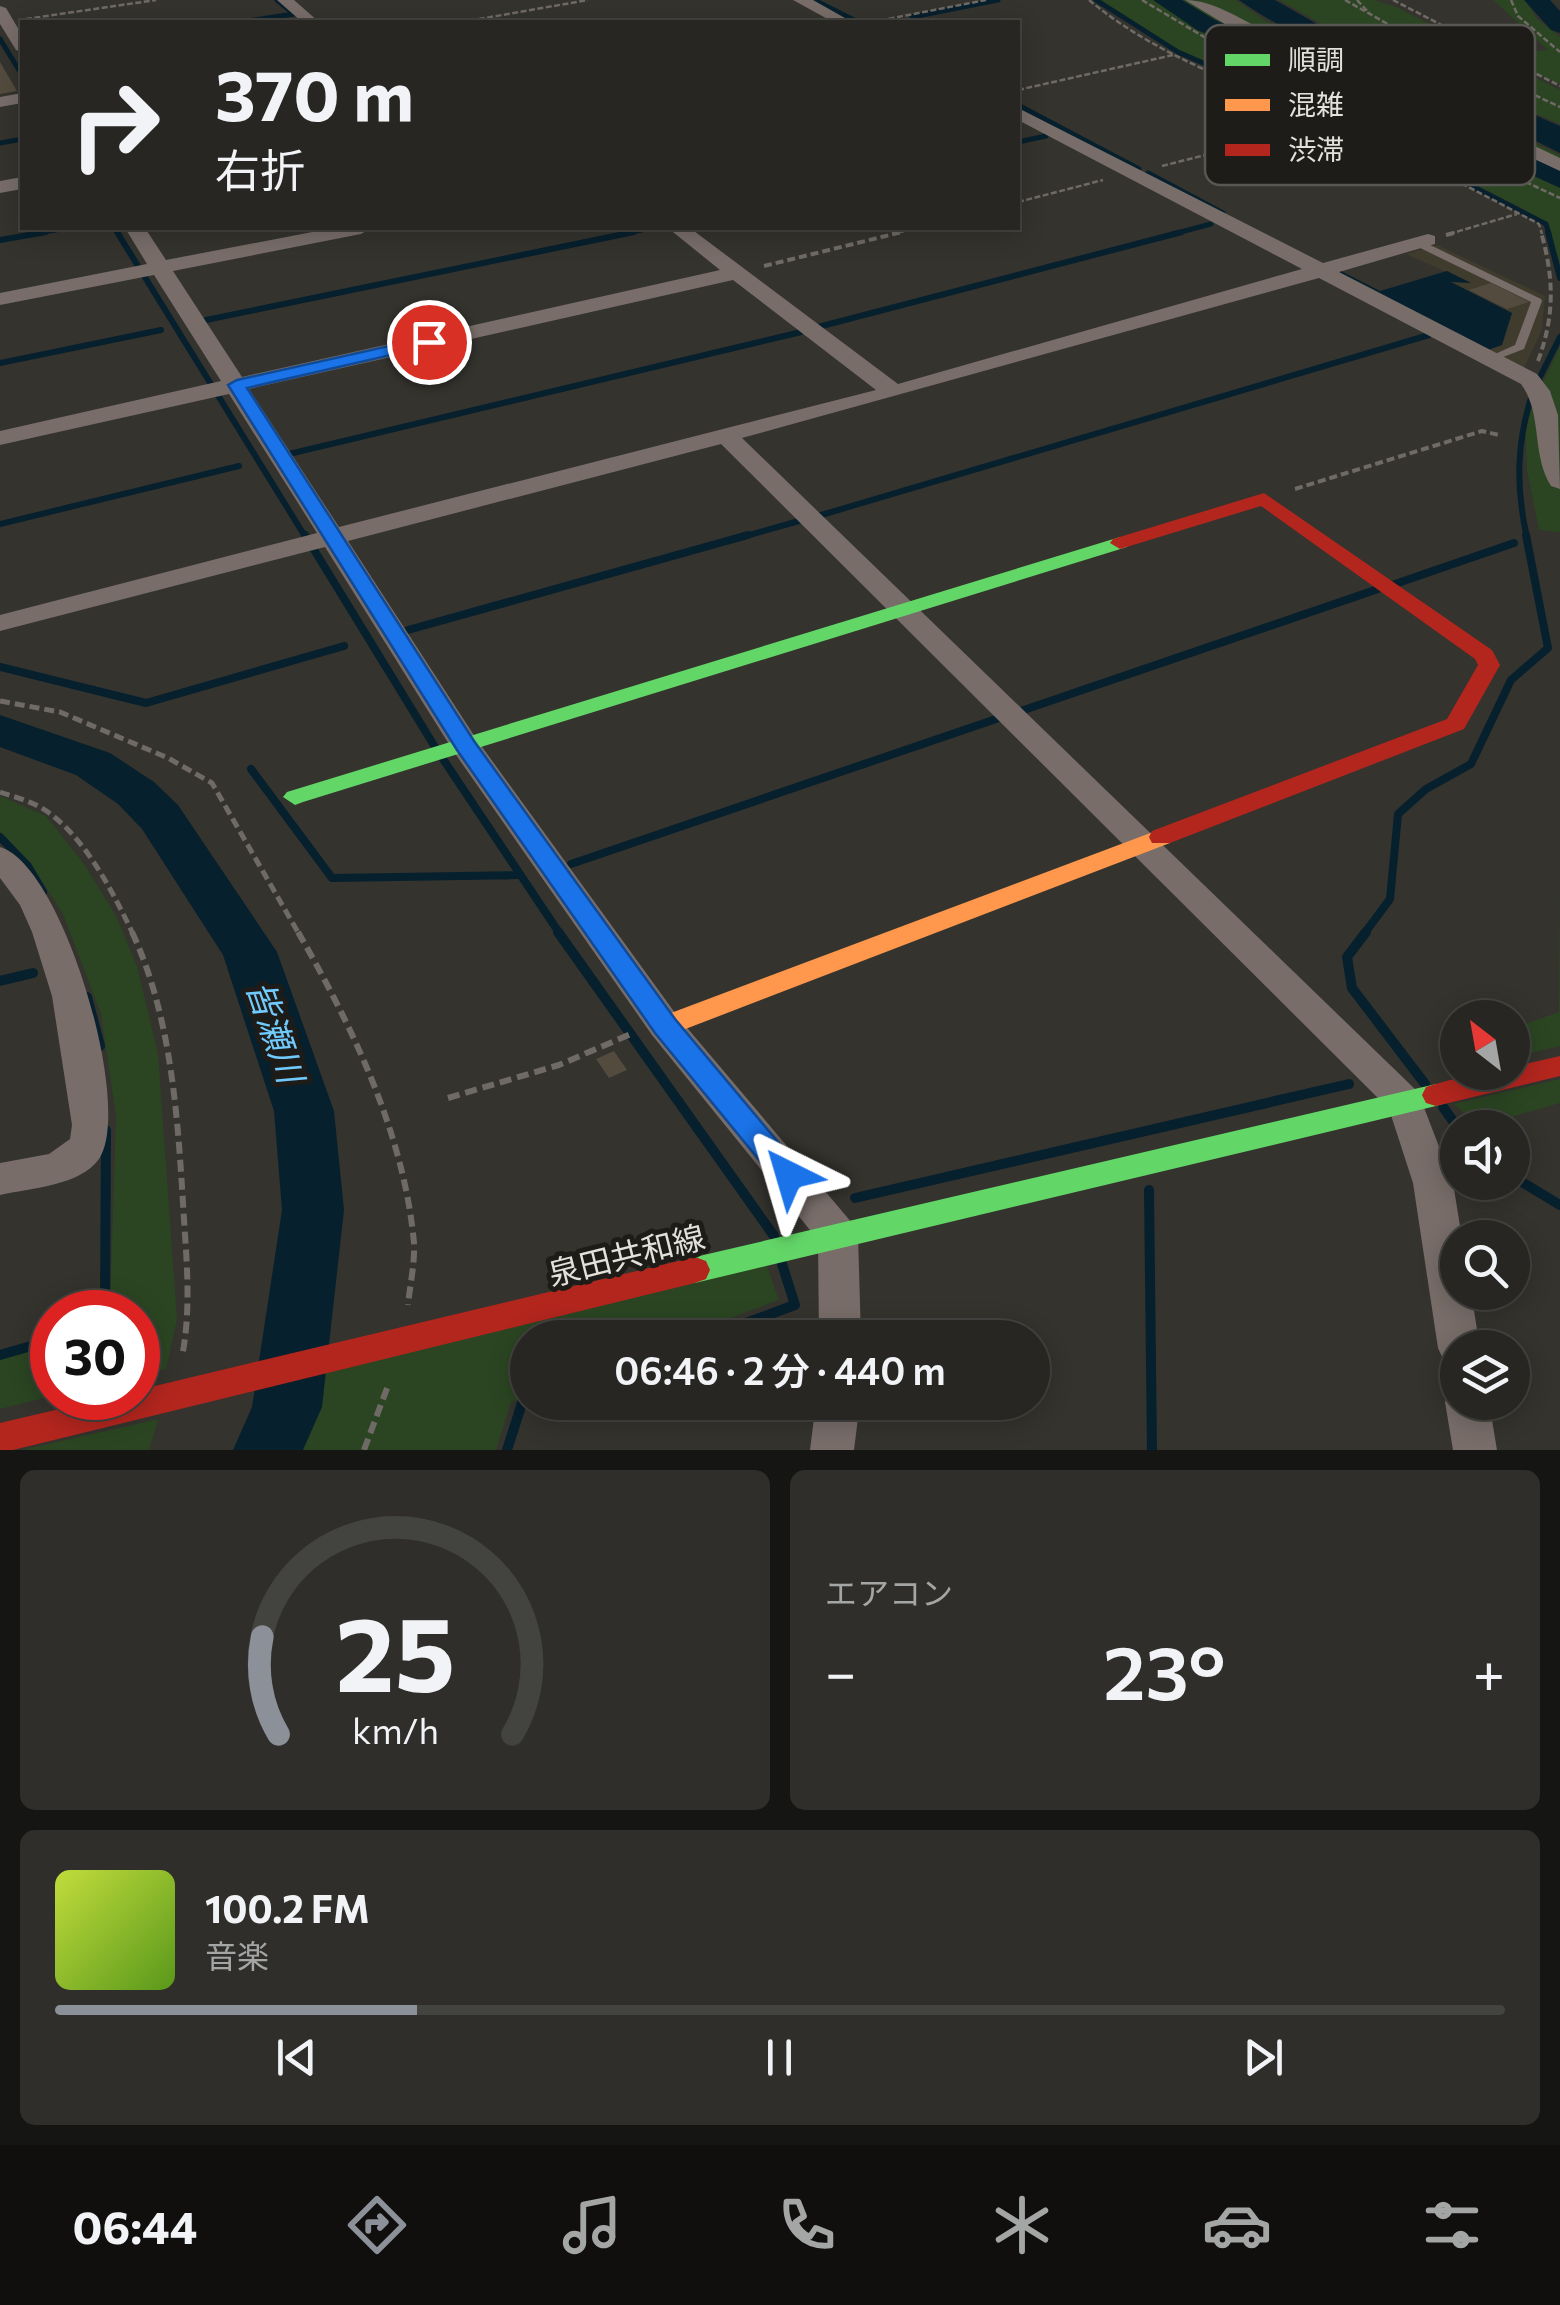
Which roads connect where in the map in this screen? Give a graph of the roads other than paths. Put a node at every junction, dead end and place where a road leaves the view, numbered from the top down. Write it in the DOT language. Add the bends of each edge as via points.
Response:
graph roads {
  1 [pos="285,0"];
  2 [pos="802,0"];
  3 [pos="1193,0"];
  4 [pos="2,19"];
  5 [pos="309,20"];
  6 [pos="840,20"];
  7 [pos="1237,25"];
  8 [pos="20,44"];
  9 [pos="1020,114"];
  10 [pos="1535,153"];
  11 [pos="1560,165"];
  12 [pos="136,230"];
  13 [pos="352,230"];
  14 [pos="681,230"];
  15 [pos="1423,242"];
  16 [pos="148,270"];
  17 [pos="1322,272"];
  18 [pos="736,273"];
  19 [pos="0,299"];
  20 [pos="1490,358"];
  21 [pos="232,386"];
  22 [pos="894,392"];
  23 [pos="726,435"];
  24 [pos="0,438"];
  25 [pos="1560,481"];
  26 [pos="327,536"];
  27 [pos="902,610"];
  28 [pos="0,623"];
  29 [pos="459,746"];
  30 [pos="294,797"];
  31 [pos="1140,845"];
  32 [pos="0,858"];
  33 [pos="665,1026"];
  34 [pos="1560,1066"];
  35 [pos="1410,1102"];
  36 [pos="0,1179"];
  37 [pos="828,1237"];
  38 [pos="838,1320"];
  39 [pos="1455,1330"];
  40 [pos="836,1420"];
  41 [pos="1470,1420"];
  42 [pos="0,1438"];
  43 [pos="832,1450"];
  44 [pos="1475,1450"];
  1 -- 5 [label="street"];
  2 -- 6 [label="street"];
  3 -- 7 [label="street"];
  4 -- 8 [label="street"];
  9 -- 17 [label="street"];
  10 -- 11 [label="street"];
  12 -- 16 [label="street"];
  13 -- 16 [label="street"];
  14 -- 18 [label="street"];
  15 -- 17 [label="street"];
  15 -- 20 [label="lane" via="1537,300 1520,348"];
  16 -- 19 [label="street"];
  16 -- 21 [label="street"];
  17 -- 20 [label="street"];
  17 -- 22 [label="street"];
  18 -- 21 [label="street"];
  18 -- 22 [label="street"];
  20 -- 25 [label="street" via="1545,391 1553,406 1550,453"];
  21 -- 24 [label="street"];
  21 -- 26 [label="street"];
  22 -- 23 [label="street"];
  23 -- 26 [label="street"];
  23 -- 27 [label="street"];
  26 -- 28 [label="street"];
  26 -- 29 [label="street"];
  27 -- 29 [label="street"];
  27 -- 31 [label="street"];
  27 -- 31 [label="street" via="1264,498 1489,665 1456,724"];
  29 -- 30 [label="street"];
  29 -- 33 [label="street"];
  31 -- 33 [label="street"];
  31 -- 35 [label="street"];
  32 -- 36 [label="street" via="28,892 48,934 79,1026 92,1124 86,1146 64,1164"];
  33 -- 37 [label="street"];
  34 -- 35 [label="street, 泉田共和線"];
  35 -- 37 [label="street, 泉田共和線"];
  35 -- 39 [label="street" via="1432,1183"];
  37 -- 38 [label="street"];
  37 -- 42 [label="street, 泉田共和線"];
  40 -- 43 [label="street"];
  41 -- 44 [label="street"];
}
